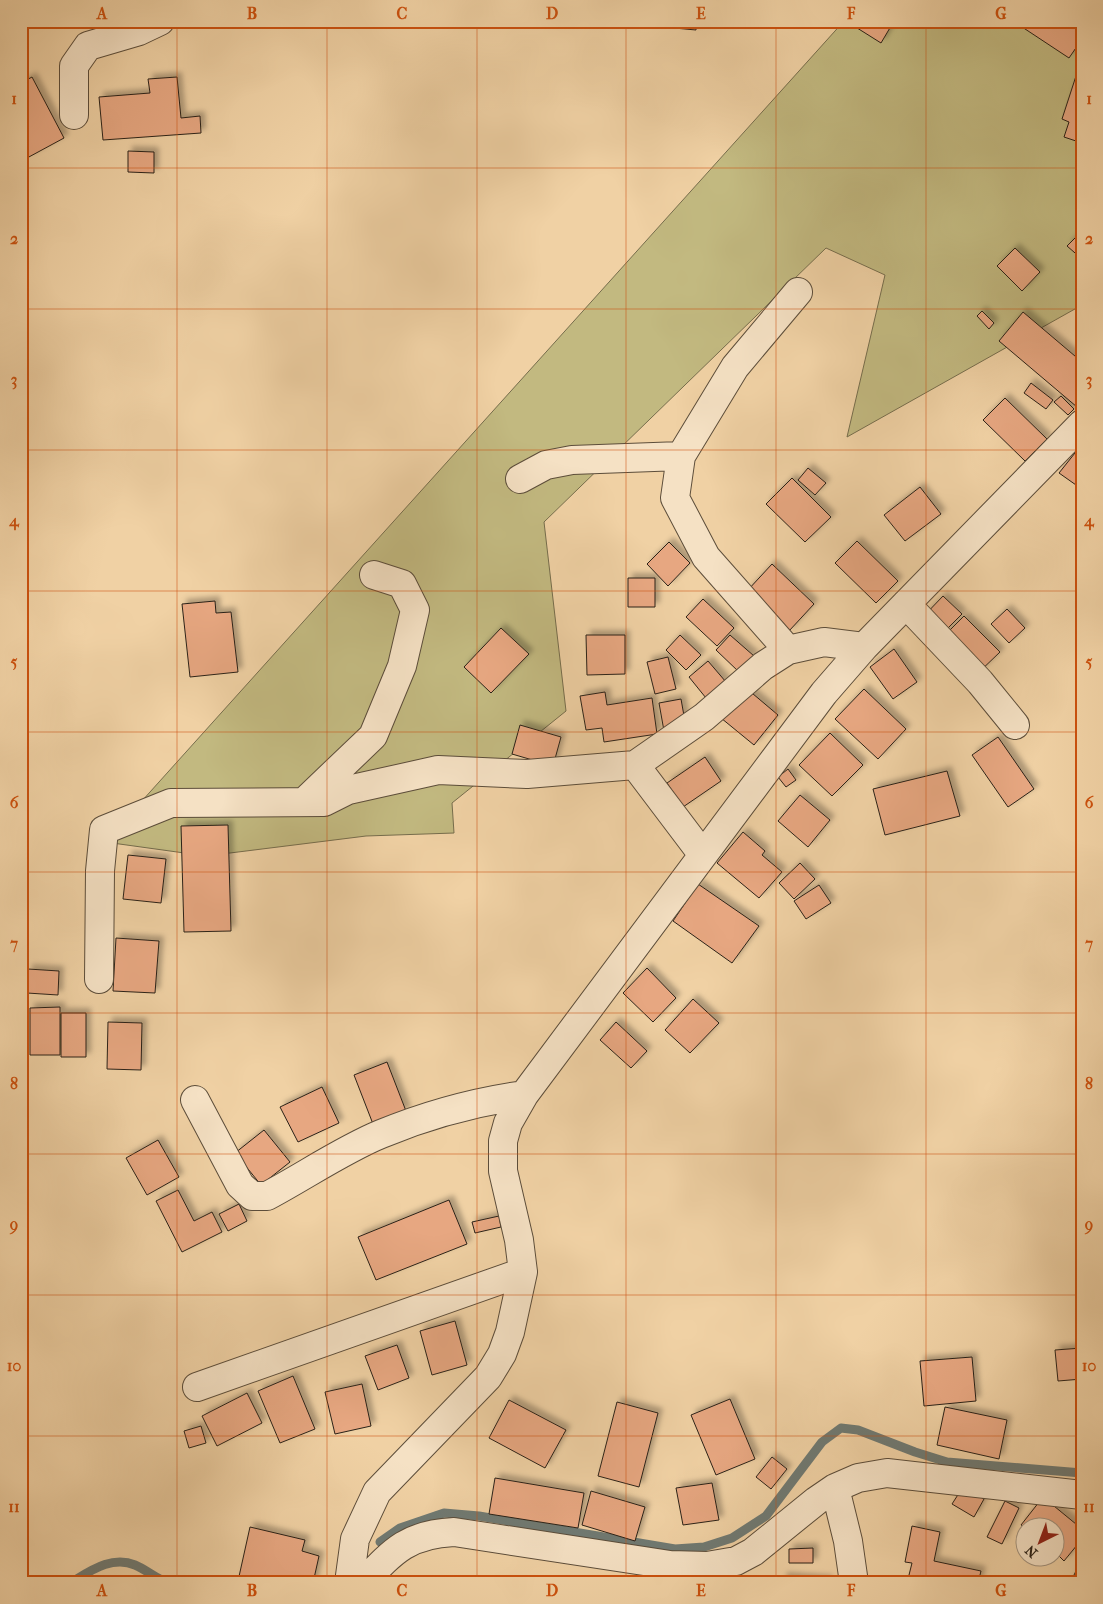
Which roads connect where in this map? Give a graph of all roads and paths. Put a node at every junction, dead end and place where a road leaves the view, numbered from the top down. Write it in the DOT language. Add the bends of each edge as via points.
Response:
graph roads {
  1 [pos="160,21"];
  2 [pos="74,115"];
  3 [pos="798,292"];
  4 [pos="1082,424"];
  5 [pos="681,456"];
  6 [pos="520,479"];
  7 [pos="374,574"];
  8 [pos="906,604"];
  9 [pos="864,647"];
  10 [pos="788,650"];
  11 [pos="1015,725"];
  12 [pos="635,765"];
  13 [pos="305,802"];
  14 [pos="703,855"];
  15 [pos="99,979"];
  16 [pos="524,1096"];
  17 [pos="195,1100"];
  18 [pos="523,1272"];
  19 [pos="198,1387"];
  20 [pos="835,1488"];
  21 [pos="1082,1495"];
  22 [pos="349,1583"];
  23 [pos="363,1583"];
  24 [pos="854,1583"];
  1 -- 2 [label="street" via="139,31 88,46 74,66"];
  3 -- 5 [label="street" via="735,367"];
  4 -- 8 [label="street"];
  5 -- 6 [label="street" via="572,460 546,465"];
  5 -- 10 [label="street" via="675,498 706,557"];
  7 -- 13 [label="street" via="402,584 415,610 402,666 373,736"];
  8 -- 9 [label="street"];
  8 -- 11 [label="street" via="980,682"];
  9 -- 10 [label="street" via="824,642"];
  9 -- 14 [label="street" via="824,693"];
  10 -- 12 [label="street" via="763,666 704,717"];
  12 -- 13 [label="street" via="527,774 438,770 348,790 324,802"];
  12 -- 14 [label="street"];
  13 -- 15 [label="street" via="171,803 104,830 100,871"];
  14 -- 16 [label="street"];
  16 -- 17 [label="street" via="478,1102 434,1114 379,1135 267,1196 252,1196 240,1185"];
  16 -- 18 [label="street" via="508,1123 503,1141 503,1171"];
  18 -- 19 [label="street"];
  18 -- 22 [label="street" via="502,1354 488,1377 376,1492 355,1539"];
  20 -- 21 [label="street" via="858,1478 887,1473"];
  20 -- 23 [label="street" via="736,1561 707,1566 670,1565 454,1532 431,1533 394,1552"];
  20 -- 24 [label="street"];
}
